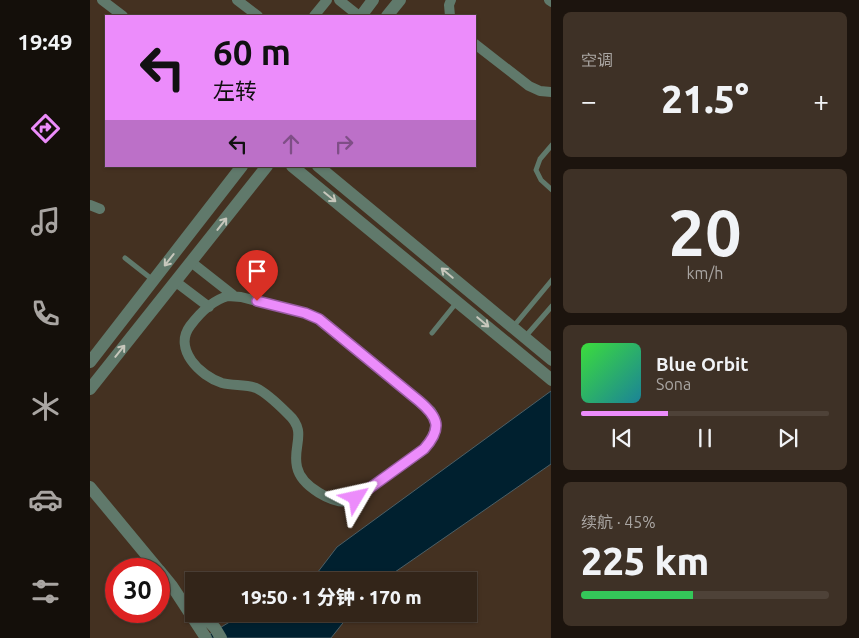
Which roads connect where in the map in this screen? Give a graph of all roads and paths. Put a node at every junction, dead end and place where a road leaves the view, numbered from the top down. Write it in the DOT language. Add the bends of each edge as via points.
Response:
graph roads {
  1 [pos="102,0"];
  2 [pos="237,0"];
  3 [pos="327,0"];
  4 [pos="339,0"];
  5 [pos="373,0"];
  6 [pos="400,0"];
  7 [pos="451,0"];
  8 [pos="122,15"];
  9 [pos="257,15"];
  10 [pos="315,15"];
  11 [pos="359,15"];
  12 [pos="361,15"];
  13 [pos="388,15"];
  14 [pos="450,15"];
  15 [pos="476,45"];
  16 [pos="551,92"];
  17 [pos="551,146"];
  18 [pos="241,167"];
  19 [pos="267,167"];
  20 [pos="293,167"];
  21 [pos="319,167"];
  22 [pos="551,189"];
  23 [pos="124,258"];
  24 [pos="192,262"];
  25 [pos="153,280"];
  26 [pos="551,281"];
  27 [pos="176,282"];
  28 [pos="233,295"];
  29 [pos="457,301"];
  30 [pos="209,307"];
  31 [pos="551,307"];
  32 [pos="513,327"];
  33 [pos="432,332"];
  34 [pos="525,338"];
  35 [pos="551,359"];
  36 [pos="90,362"];
  37 [pos="551,379"];
  38 [pos="90,389"];
  39 [pos="90,487"];
  40 [pos="149,558"];
  41 [pos="170,584"];
  42 [pos="172,586"];
  43 [pos="185,598"];
  44 [pos="209,622"];
  45 [pos="218,633"];
  46 [pos="205,637"];
  1 -- 8 [label="street"];
  2 -- 9 [label="street"];
  3 -- 10 [label="street"];
  4 -- 11 [label="street"];
  5 -- 12 [label="street"];
  6 -- 13 [label="street"];
  7 -- 14 [label="street"];
  15 -- 16 [label="street" via="530,86"];
  17 -- 22 [label="lane" via="536,170"];
  18 -- 25 [label="street, one-way"];
  24 -- 19 [label="street, one-way"];
  20 -- 29 [label="street, one-way"];
  32 -- 21 [label="street, one-way"];
  23 -- 25 [label="lane"];
  24 -- 27 [label="street"];
  24 -- 28 [label="street"];
  25 -- 36 [label="street"];
  26 -- 32 [label="lane"];
  27 -- 30 [label="street"];
  38 -- 27 [label="street, one-way"];
  28 -- 30 [label="street" via="222,297"];
  28 -- 30 [label="street" via="305,313 325,323 431,411 436,424 427,446 351,501 338,502 326,497 303,478 297,468 299,431 293,419 258,389 220,383 188,356 185,335"];
  29 -- 33 [label="lane"];
  29 -- 37 [label="street, one-way"];
  31 -- 34 [label="lane"];
  32 -- 34 [label="street"];
  34 -- 35 [label="street"];
  39 -- 40 [label="street"];
  41 -- 42 [label="street"];
  42 -- 43 [label="street"];
  42 -- 46 [label="street"];
  44 -- 45 [label="street"];
}
